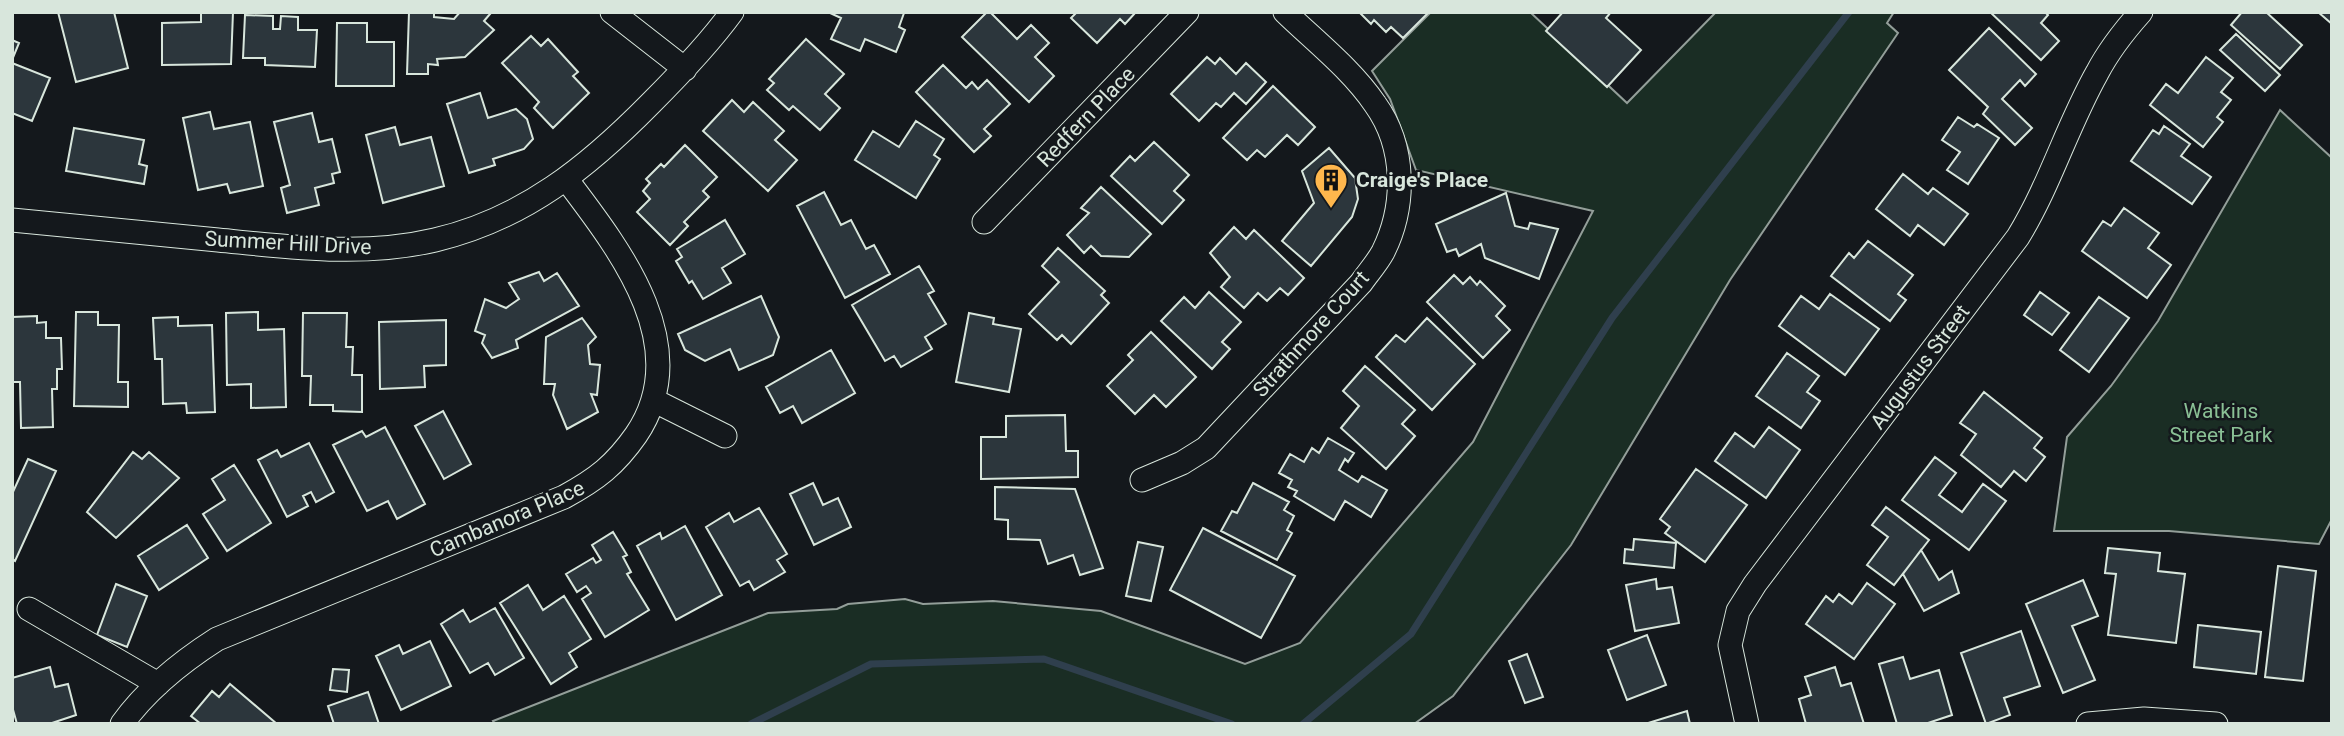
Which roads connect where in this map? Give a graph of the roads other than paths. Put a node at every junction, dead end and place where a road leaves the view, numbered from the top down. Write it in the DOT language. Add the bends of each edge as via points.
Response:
graph roads {
  1 [pos="612,12"];
  2 [pos="732,12"];
  3 [pos="1187,12"];
  4 [pos="1285,12"];
  5 [pos="2141,12"];
  6 [pos="685,69"];
  7 [pos="567,180"];
  8 [pos="12,220"];
  9 [pos="984,222"];
  10 [pos="655,401"];
  11 [pos="725,436"];
  12 [pos="1142,480"];
  13 [pos="29,609"];
  14 [pos="158,684"];
  15 [pos="122,724"];
  16 [pos="1747,724"];
  17 [pos="2088,724"];
  18 [pos="2216,724"];
  1 -- 6 [label="street"];
  2 -- 6 [label="street, Summer Hill Drive"];
  3 -- 9 [label="street, Redfern Place"];
  4 -- 12 [label="street, Strathmore Court" via="1360,84 1393,137 1400,199 1393,228 1361,283 1206,448"];
  5 -- 16 [label="street, Augustus Street" via="2096,73 2018,237 1738,611 1730,645"];
  6 -- 7 [label="street, Summer Hill Drive"];
  7 -- 8 [label="street, Summer Hill Drive" via="479,227 394,247 296,248"];
  7 -- 10 [label="street, Cambanora Place" via="597,219 641,292 657,345"];
  10 -- 11 [label="street"];
  10 -- 14 [label="street, Cambanora Place" via="620,458 595,481 227,635 188,658"];
  13 -- 14 [label="street"];
  14 -- 15 [label="street, Cambanora Place"];
  17 -- 18 [label="street" via="2144,719"];
}
